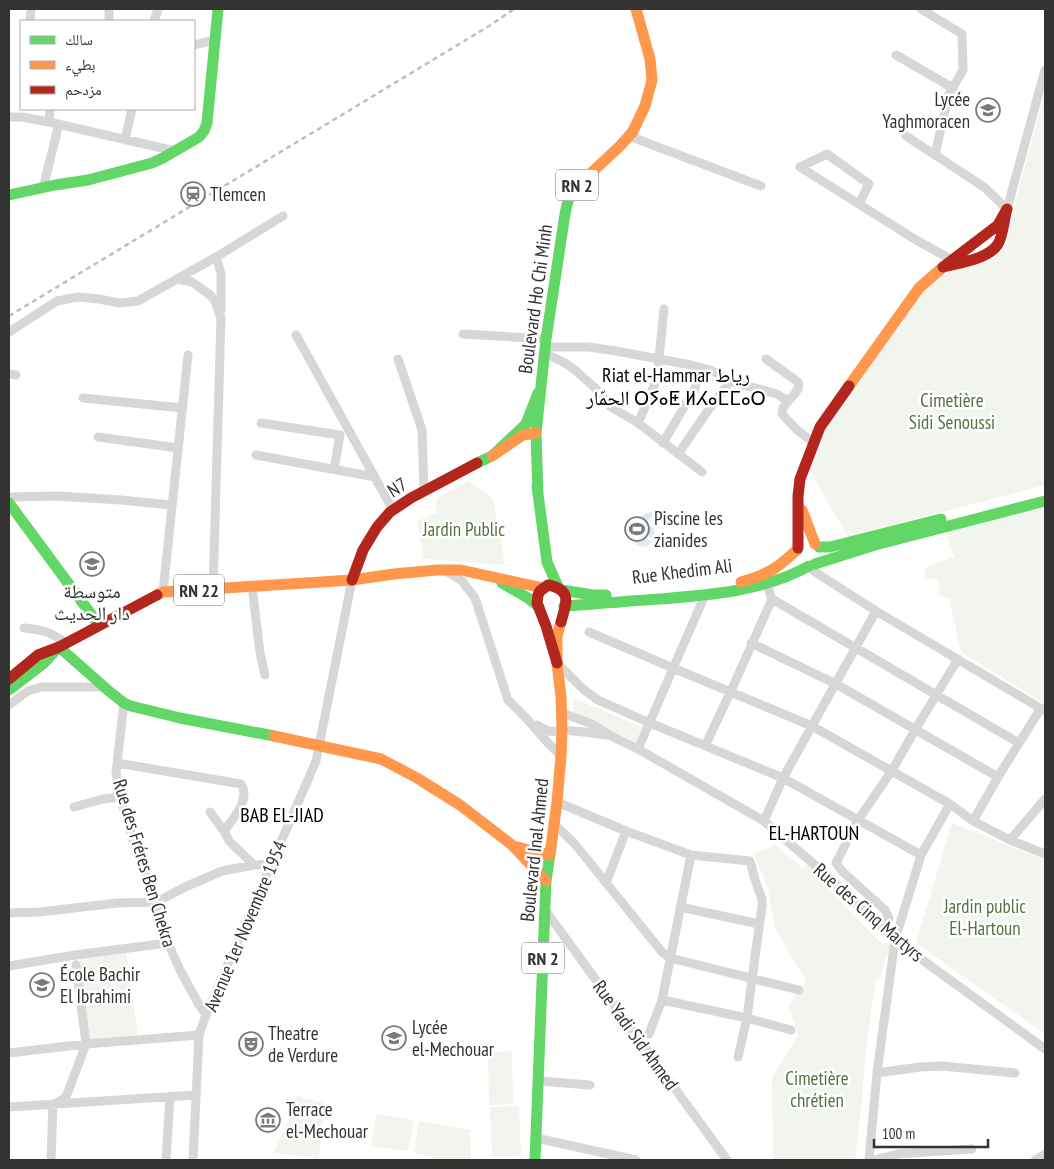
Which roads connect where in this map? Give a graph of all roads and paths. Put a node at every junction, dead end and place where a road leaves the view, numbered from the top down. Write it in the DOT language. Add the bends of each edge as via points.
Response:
graph roads {
  1 [pos="218,9"];
  2 [pos="636,9"];
  3 [pos="921,9"];
  4 [pos="214,40"];
  5 [pos="195,45"];
  6 [pos="896,55"];
  7 [pos="1045,70"];
  8 [pos="953,88"];
  9 [pos="50,110"];
  10 [pos="132,110"];
  11 [pos="22,113"];
  12 [pos="9,117"];
  13 [pos="49,122"];
  14 [pos="59,124"];
  15 [pos="629,136"];
  16 [pos="906,136"];
  17 [pos="125,140"];
  18 [pos="175,151"];
  19 [pos="934,155"];
  20 [pos="761,186"];
  21 [pos="43,188"];
  22 [pos="9,195"];
  23 [pos="859,204"];
  24 [pos="1007,209"];
  25 [pos="283,216"];
  26 [pos="216,257"];
  27 [pos="947,263"];
  28 [pos="177,279"];
  29 [pos="664,309"];
  30 [pos="220,318"];
  31 [pos="9,332"];
  32 [pos="463,334"];
  33 [pos="296,335"];
  34 [pos="545,346"];
  35 [pos="188,354"];
  36 [pos="398,359"];
  37 [pos="766,359"];
  38 [pos="660,360"];
  39 [pos="701,368"];
  40 [pos="732,380"];
  41 [pos="540,386"];
  42 [pos="83,398"];
  43 [pos="788,401"];
  44 [pos="182,408"];
  45 [pos="261,422"];
  46 [pos="638,422"];
  47 [pos="349,430"];
  48 [pos="533,433"];
  49 [pos="340,435"];
  50 [pos="98,437"];
  51 [pos="814,442"];
  52 [pos="664,443"];
  53 [pos="178,448"];
  54 [pos="678,454"];
  55 [pos="256,455"];
  56 [pos="532,455"];
  57 [pos="492,456"];
  58 [pos="334,469"];
  59 [pos="702,472"];
  60 [pos="375,477"];
  61 [pos="424,491"];
  62 [pos="1045,492"];
  63 [pos="538,495"];
  64 [pos="798,496"];
  65 [pos="9,497"];
  66 [pos="1045,501"];
  67 [pos="9,503"];
  68 [pos="171,505"];
  69 [pos="393,510"];
  70 [pos="817,545"];
  71 [pos="797,549"];
  72 [pos="547,562"];
  73 [pos="809,567"];
  74 [pos="445,570"];
  75 [pos="490,576"];
  76 [pos="352,580"];
  77 [pos="767,584"];
  78 [pos="252,586"];
  79 [pos="543,588"];
  80 [pos="560,588"];
  81 [pos="213,589"];
  82 [pos="163,592"];
  83 [pos="705,595"];
  84 [pos="772,598"];
  85 [pos="564,607"];
  86 [pos="539,608"];
  87 [pos="876,611"];
  88 [pos="98,625"];
  89 [pos="24,628"];
  90 [pos="589,632"];
  91 [pos="752,644"];
  92 [pos="63,645"];
  93 [pos="855,648"];
  94 [pos="958,659"];
  95 [pos="557,663"];
  96 [pos="673,668"];
  97 [pos="265,675"];
  98 [pos="9,679"];
  99 [pos="836,684"];
  100 [pos="104,687"];
  101 [pos="9,690"];
  102 [pos="731,691"];
  103 [pos="936,694"];
  104 [pos="124,703"];
  105 [pos="9,705"];
  106 [pos="1043,709"];
  107 [pos="562,713"];
  108 [pos="527,719"];
  109 [pos="650,723"];
  110 [pos="812,726"];
  111 [pos="915,730"];
  112 [pos="562,731"];
  113 [pos="611,736"];
  114 [pos="1019,743"];
  115 [pos="705,746"];
  116 [pos="319,747"];
  117 [pos="638,749"];
  118 [pos="561,756"];
  119 [pos="117,763"];
  120 [pos="891,772"];
  121 [pos="998,777"];
  122 [pos="783,778"];
  123 [pos="120,797"];
  124 [pos="1045,799"];
  125 [pos="557,802"];
  126 [pos="950,804"];
  127 [pos="74,807"];
  128 [pos="210,812"];
  129 [pos="858,820"];
  130 [pos="764,821"];
  131 [pos="973,821"];
  132 [pos="554,824"];
  133 [pos="626,831"];
  134 [pos="224,832"];
  135 [pos="1010,840"];
  136 [pos="512,845"];
  137 [pos="1045,854"];
  138 [pos="550,855"];
  139 [pos="691,855"];
  140 [pos="921,855"];
  141 [pos="272,864"];
  142 [pos="254,865"];
  143 [pos="546,881"];
  144 [pos="606,883"];
  145 [pos="157,902"];
  146 [pos="680,907"];
  147 [pos="545,910"];
  148 [pos="9,914"];
  149 [pos="759,924"];
  150 [pos="884,929"];
  151 [pos="895,940"];
  152 [pos="168,943"];
  153 [pos="670,958"];
  154 [pos="76,965"];
  155 [pos="9,966"];
  156 [pos="752,978"];
  157 [pos="799,990"];
  158 [pos="662,1000"];
  159 [pos="206,1015"];
  160 [pos="747,1018"];
  161 [pos="791,1030"];
  162 [pos="649,1034"];
  163 [pos="200,1035"];
  164 [pos="86,1044"];
  165 [pos="1045,1049"];
  166 [pos="9,1053"];
  167 [pos="738,1057"];
  168 [pos="877,1073"];
  169 [pos="1015,1073"];
  170 [pos="539,1081"];
  171 [pos="590,1085"];
  172 [pos="196,1094"];
  173 [pos="170,1096"];
  174 [pos="53,1104"];
  175 [pos="9,1107"];
  176 [pos="536,1138"];
  177 [pos="972,1149"];
  178 [pos="1045,1154"];
  179 [pos="51,1160"];
  180 [pos="166,1160"];
  181 [pos="193,1160"];
  182 [pos="535,1160"];
  183 [pos="636,1160"];
  184 [pos="727,1160"];
  185 [pos="869,1160"];
  186 [pos="874,1160"];
  187 [pos="1035,1160"];
  1 -- 4 [label="main road"];
  2 -- 15 [label="main road, Boulevard Ho Chi Minh / RN 2" via="650,59 652,80 645,106"];
  3 -- 8 [label="street" via="962,34 963,70"];
  4 -- 5 [label="street"];
  4 -- 18 [label="main road" via="207,123 198,137"];
  6 -- 8 [label="street"];
  7 -- 24 [label="street"];
  8 -- 19 [label="street" via="948,96"];
  9 -- 13 [label="street"];
  10 -- 17 [label="street"];
  11 -- 12 [label="street"];
  11 -- 13 [label="street"];
  13 -- 14 [label="street"];
  14 -- 17 [label="street"];
  14 -- 21 [label="street"];
  15 -- 20 [label="street"];
  15 -- 34 [label="main road, Boulevard Ho Chi Minh / RN 2" via="574,188 568,199"];
  16 -- 19 [label="street"];
  17 -- 18 [label="street"];
  18 -- 21 [label="main road" via="152,163"];
  19 -- 24 [label="street" via="984,187"];
  21 -- 22 [label="main road"];
  23 -- 23 [label="street" via="842,194 800,167 827,154 870,184"];
  23 -- 27 [label="street"];
  24 -- 27 [label="main road" via="998,225"];
  24 -- 27 [label="main road" via="998,244 988,253 974,259"];
  25 -- 26 [label="street"];
  26 -- 28 [label="street"];
  26 -- 30 [label="street" via="221,273"];
  27 -- 51 [label="main road" via="919,288 820,427"];
  28 -- 30 [label="street" via="192,282 214,298"];
  28 -- 31 [label="street" via="138,301 120,303 78,297 57,301"];
  29 -- 38 [label="street"];
  30 -- 81 [label="street"];
  32 -- 34 [label="street"];
  33 -- 47 [label="street"];
  34 -- 38 [label="street" via="589,347"];
  34 -- 41 [label="main road, Boulevard Ho Chi Minh / RN 2"];
  34 -- 46 [label="street" via="594,387 611,408"];
  35 -- 44 [label="street"];
  36 -- 61 [label="street" via="422,430"];
  37 -- 43 [label="street" via="798,382 798,389"];
  38 -- 39 [label="street"];
  38 -- 46 [label="street" via="655,384"];
  39 -- 40 [label="street"];
  39 -- 52 [label="street" via="696,388"];
  40 -- 43 [label="street" via="777,394"];
  40 -- 54 [label="street"];
  41 -- 48 [label="main road, RN 2"];
  41 -- 57 [label="main road" via="526,424"];
  42 -- 44 [label="street"];
  43 -- 51 [label="street" via="782,414"];
  44 -- 53 [label="street"];
  45 -- 49 [label="street"];
  46 -- 52 [label="street"];
  47 -- 49 [label="street"];
  47 -- 60 [label="street"];
  48 -- 56 [label="main road, RN 2"];
  48 -- 57 [label="main road" via="522,435"];
  48 -- 63 [label="main road, RN 2"];
  49 -- 58 [label="street"];
  50 -- 53 [label="street"];
  51 -- 64 [label="main road" via="800,480"];
  52 -- 54 [label="street"];
  53 -- 68 [label="street"];
  54 -- 59 [label="street"];
  55 -- 58 [label="street"];
  56 -- 57 [label="main road" via="528,449 516,445"];
  56 -- 63 [label="main road, RN 2"];
  57 -- 61 [label="main road, N7"];
  58 -- 60 [label="street"];
  60 -- 69 [label="street"];
  61 -- 69 [label="main road, N7"];
  62 -- 70 [label="main road" via="830,546"];
  63 -- 72 [label="main road, RN 2"];
  64 -- 70 [label="main road"];
  64 -- 71 [label="main road"];
  65 -- 68 [label="street" via="57,496"];
  66 -- 73 [label="main road, Rue Khedim Ali" via="875,544"];
  67 -- 88 [label="main road"];
  68 -- 82 [label="street"];
  69 -- 76 [label="main road, N7" via="377,527 363,550"];
  70 -- 71 [label="main road" via="804,542"];
  70 -- 73 [label="main road" via="820,556"];
  71 -- 73 [label="main road" via="799,561"];
  71 -- 80 [label="main road, Rue Khedim Ali" via="773,570 734,584 617,596"];
  72 -- 79 [label="main road, RN 2"];
  72 -- 80 [label="main road, RN 2"];
  73 -- 77 [label="main road, Rue Khedim Ali"];
  73 -- 87 [label="street"];
  74 -- 75 [label="main road, RN 22"];
  74 -- 76 [label="main road, RN 22"];
  74 -- 108 [label="street" via="462,581 475,598 508,700"];
  75 -- 79 [label="main road, RN 22"];
  75 -- 86 [label="main road, RN 22"];
  76 -- 78 [label="main road, RN 22"];
  76 -- 116 [label="street, Avenue 1er Novembre 1954"];
  77 -- 83 [label="main road, Rue Khedim Ali"];
  77 -- 84 [label="street"];
  78 -- 81 [label="main road, RN 22"];
  78 -- 97 [label="street"];
  79 -- 80 [label="main road" via="548,585"];
  79 -- 86 [label="main road" via="537,599"];
  80 -- 85 [label="main road" via="566,598"];
  81 -- 82 [label="main road, RN 22"];
  82 -- 88 [label="main road, RN 22"];
  83 -- 85 [label="main road, Rue Khedim Ali"];
  83 -- 96 [label="street"];
  84 -- 91 [label="street"];
  84 -- 93 [label="street"];
  85 -- 86 [label="main road" via="552,614"];
  85 -- 95 [label="main road, RN 2" via="558,630"];
  86 -- 95 [label="main road, RN 2"];
  87 -- 93 [label="street"];
  87 -- 94 [label="street"];
  88 -- 92 [label="main road, RN 22"];
  89 -- 92 [label="street" via="52,633"];
  90 -- 96 [label="street"];
  91 -- 99 [label="street"];
  91 -- 102 [label="street"];
  92 -- 98 [label="main road, RN 22" via="38,656"];
  92 -- 100 [label="main road"];
  92 -- 101 [label="main road, RN 22"];
  93 -- 99 [label="street"];
  93 -- 103 [label="street"];
  94 -- 103 [label="street"];
  94 -- 106 [label="street"];
  95 -- 107 [label="main road, Boulevard Inal Ahmed / RN 2"];
  95 -- 109 [label="street" via="592,697"];
  96 -- 102 [label="street"];
  96 -- 109 [label="street"];
  99 -- 110 [label="street"];
  99 -- 111 [label="street"];
  100 -- 104 [label="main road"];
  100 -- 105 [label="street" via="41,687 28,691"];
  102 -- 110 [label="street"];
  102 -- 115 [label="street"];
  103 -- 111 [label="street"];
  103 -- 114 [label="street"];
  104 -- 116 [label="main road"];
  104 -- 119 [label="street, Rue des Fréres Ben Chekra"];
  106 -- 114 [label="street"];
  107 -- 112 [label="main road, Boulevard Inal Ahmed / RN 2"];
  107 -- 113 [label="street" via="592,724"];
  108 -- 112 [label="street" via="548,732"];
  108 -- 118 [label="street"];
  109 -- 115 [label="street"];
  109 -- 117 [label="street"];
  110 -- 120 [label="street"];
  110 -- 122 [label="street"];
  111 -- 120 [label="street"];
  111 -- 121 [label="street"];
  112 -- 113 [label="street"];
  112 -- 118 [label="main road, Boulevard Inal Ahmed / RN 2"];
  113 -- 117 [label="street, Rue des Cinq Martyrs"];
  114 -- 121 [label="street"];
  115 -- 122 [label="street"];
  116 -- 136 [label="main road" via="381,759 460,804"];
  116 -- 141 [label="street, Avenue 1er Novembre 1954"];
  117 -- 130 [label="street, Rue des Cinq Martyrs"];
  118 -- 125 [label="main road, Boulevard Inal Ahmed / RN 2"];
  119 -- 123 [label="street, Rue des Fréres Ben Chekra"];
  119 -- 134 [label="street" via="241,784 244,798"];
  120 -- 126 [label="street"];
  120 -- 129 [label="street"];
  121 -- 131 [label="street"];
  122 -- 129 [label="street"];
  122 -- 130 [label="street"];
  123 -- 127 [label="street"];
  123 -- 145 [label="street, Rue des Fréres Ben Chekra"];
  124 -- 135 [label="street"];
  125 -- 132 [label="main road, Boulevard Inal Ahmed / RN 2"];
  125 -- 133 [label="street"];
  126 -- 131 [label="street"];
  126 -- 140 [label="street"];
  128 -- 134 [label="street"];
  129 -- 140 [label="street"];
  129 -- 150 [label="street" via="836,863 886,910 889,918"];
  130 -- 150 [label="street, Rue des Cinq Martyrs"];
  131 -- 135 [label="street"];
  132 -- 138 [label="main road, Boulevard Inal Ahmed / RN 2"];
  132 -- 144 [label="street"];
  133 -- 139 [label="street"];
  133 -- 144 [label="street"];
  134 -- 142 [label="street"];
  135 -- 137 [label="street"];
  136 -- 138 [label="main road"];
  136 -- 143 [label="main road"];
  138 -- 143 [label="main road, Boulevard Inal Ahmed / RN 2"];
  139 -- 146 [label="street"];
  139 -- 149 [label="street" via="750,861 762,899"];
  140 -- 151 [label="street"];
  141 -- 142 [label="street"];
  141 -- 159 [label="street, Avenue 1er Novembre 1954"];
  142 -- 145 [label="street" via="222,870"];
  143 -- 147 [label="main road, Boulevard Inal Ahmed / RN 2"];
  144 -- 153 [label="street"];
  145 -- 148 [label="street"];
  145 -- 152 [label="street, Rue des Fréres Ben Chekra"];
  146 -- 149 [label="street"];
  146 -- 153 [label="street"];
  147 -- 170 [label="main road, Boulevard Inal Ahmed / RN 2"];
  147 -- 184 [label="street, Rue Yadi Sid Ahmed"];
  149 -- 156 [label="street"];
  150 -- 151 [label="street, Rue des Cinq Martyrs"];
  151 -- 165 [label="street, Rue des Cinq Martyrs"];
  151 -- 168 [label="street"];
  152 -- 155 [label="street"];
  152 -- 159 [label="street, Rue des Fréres Ben Chekra"];
  153 -- 156 [label="street"];
  153 -- 158 [label="street"];
  154 -- 164 [label="street"];
  156 -- 157 [label="street"];
  156 -- 160 [label="street"];
  158 -- 160 [label="street"];
  158 -- 162 [label="street"];
  159 -- 163 [label="street, Avenue 1er Novembre 1954"];
  160 -- 161 [label="street"];
  160 -- 167 [label="street"];
  163 -- 164 [label="street"];
  163 -- 172 [label="street, Avenue 1er Novembre 1954"];
  164 -- 166 [label="street"];
  164 -- 174 [label="street" via="66,1097"];
  168 -- 169 [label="street" via="942,1066"];
  168 -- 185 [label="street"];
  170 -- 171 [label="street"];
  170 -- 176 [label="main road, Boulevard Inal Ahmed / RN 2"];
  172 -- 173 [label="street"];
  172 -- 181 [label="street, Avenue 1er Novembre 1954"];
  173 -- 174 [label="street"];
  173 -- 180 [label="street"];
  174 -- 175 [label="street"];
  174 -- 179 [label="street"];
  176 -- 182 [label="main road, Boulevard Inal Ahmed / RN 2"];
  176 -- 183 [label="street"];
  177 -- 186 [label="street" via="898,1154"];
  178 -- 187 [label="street"];
}
